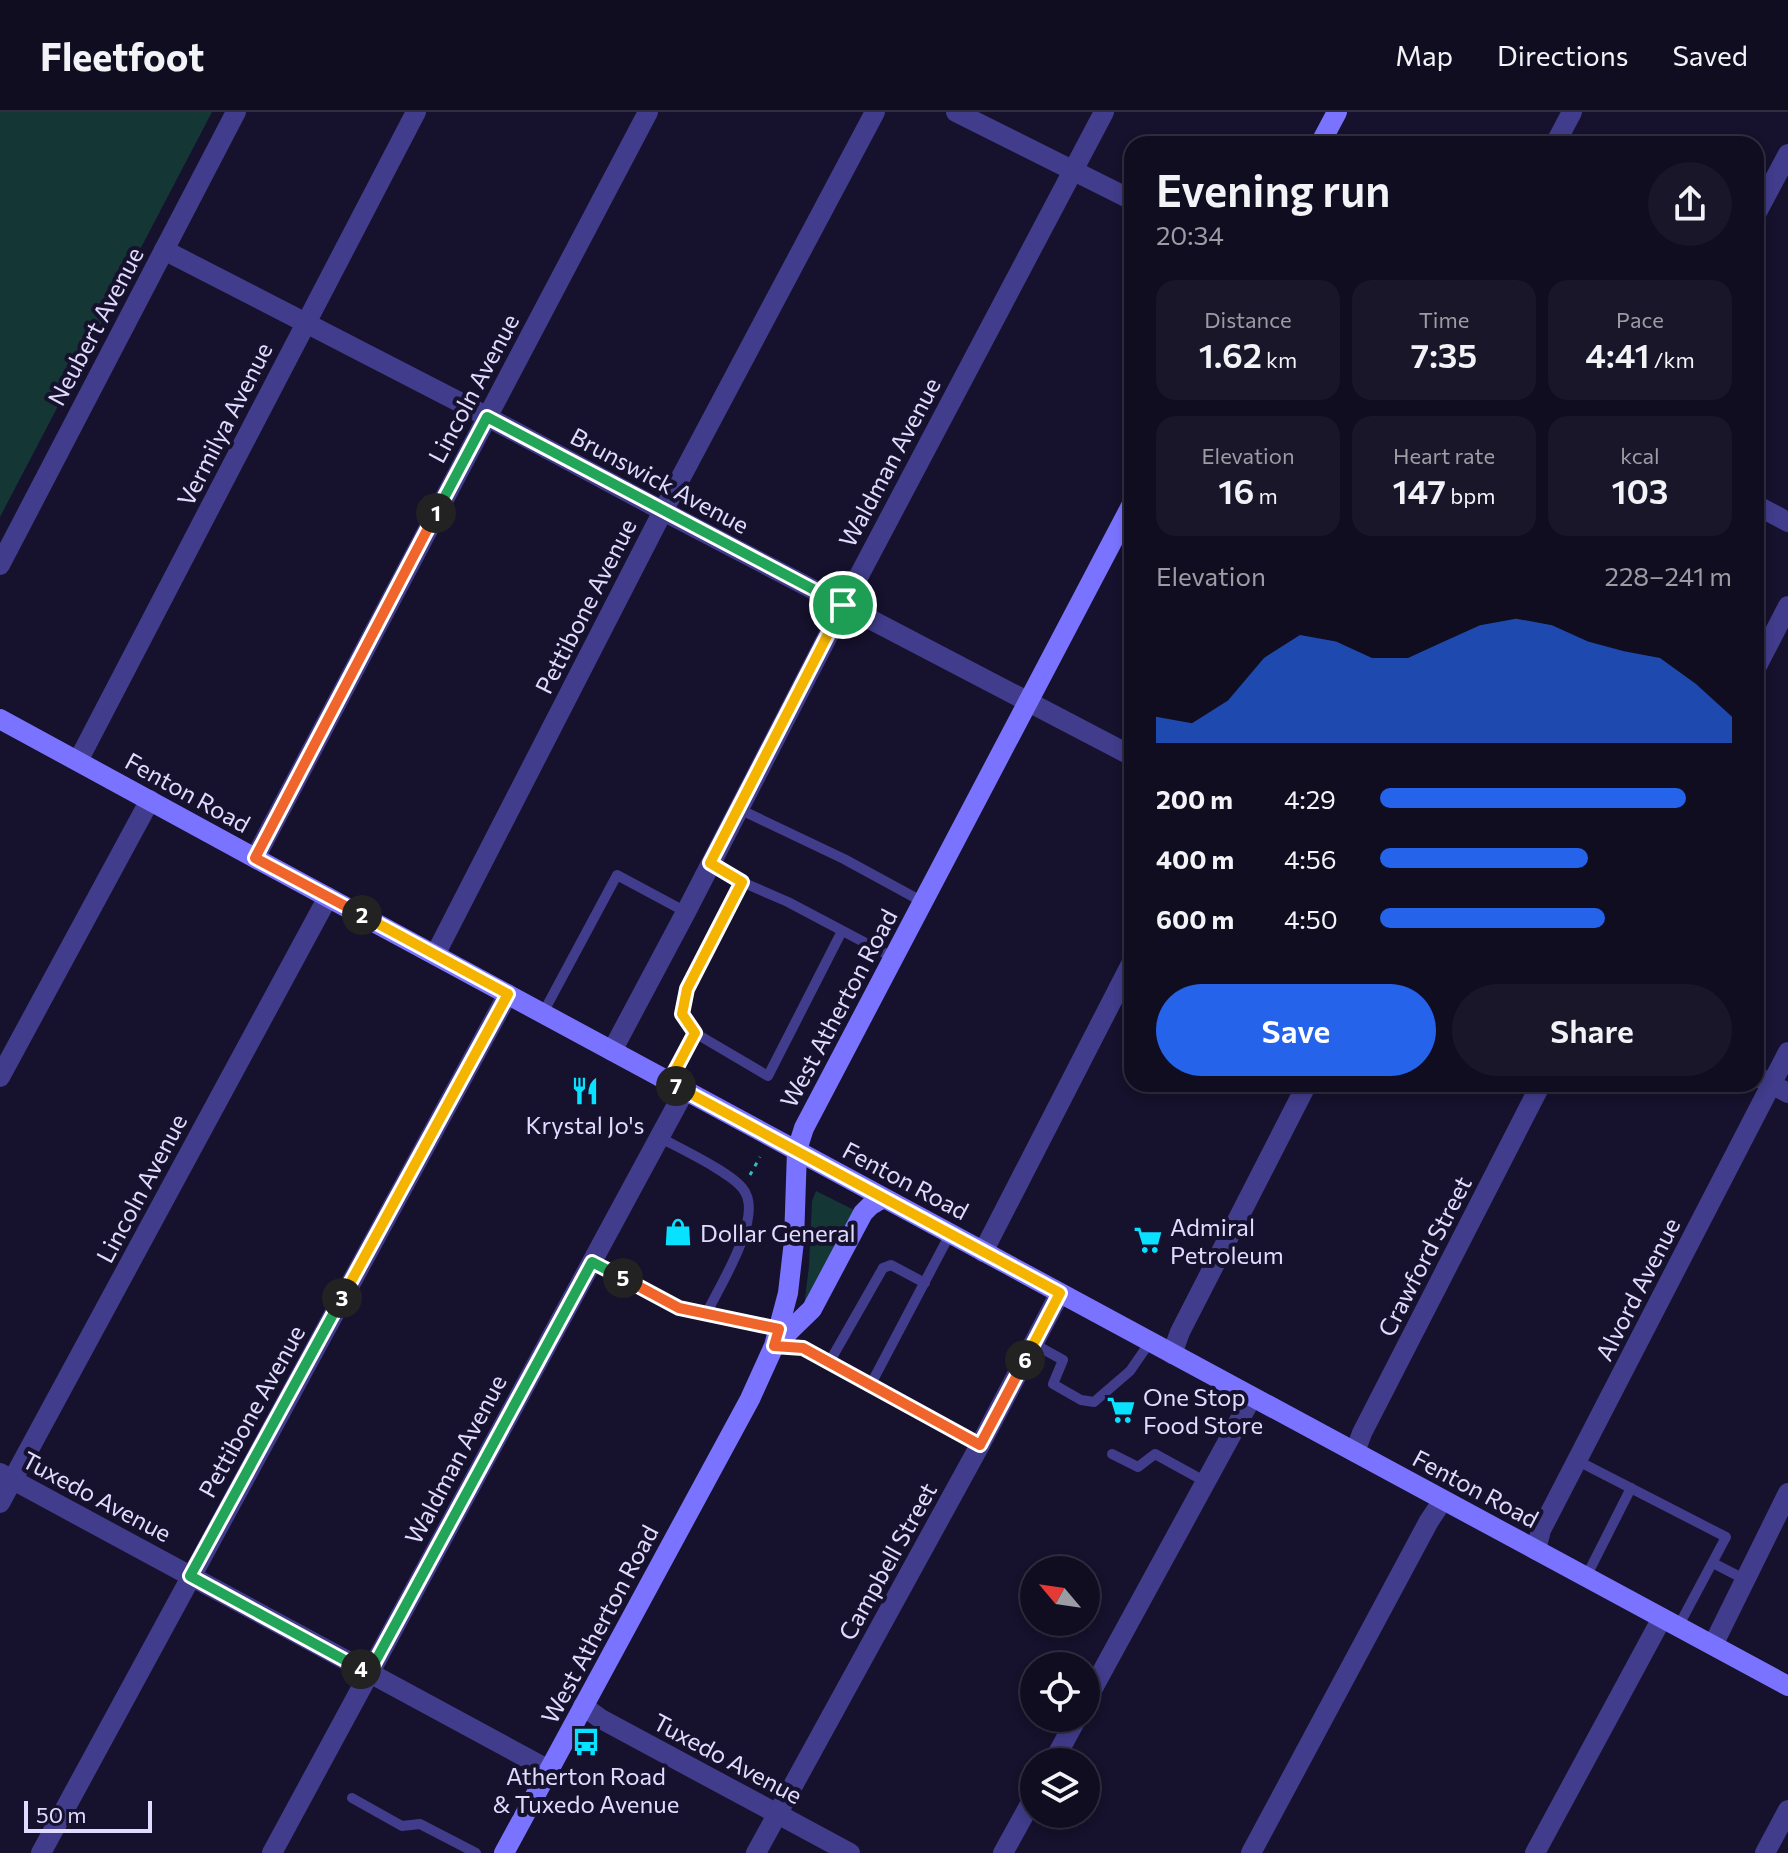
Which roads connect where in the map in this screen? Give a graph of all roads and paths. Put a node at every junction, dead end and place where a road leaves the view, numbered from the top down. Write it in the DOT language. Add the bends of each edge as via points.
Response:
graph roads {
  1 [pos="236,112"];
  2 [pos="416,112"];
  3 [pos="648,112"];
  4 [pos="875,112"];
  5 [pos="956,112"];
  6 [pos="1104,112"];
  7 [pos="1337,112"];
  8 [pos="1572,112"];
  9 [pos="1324,136"];
  10 [pos="1559,136"];
  11 [pos="1788,154"];
  12 [pos="1074,170"];
  13 [pos="1124,196"];
  14 [pos="1764,199"];
  15 [pos="164,250"];
  16 [pos="306,323"];
  17 [pos="487,417"];
  18 [pos="1764,509"];
  19 [pos="663,511"];
  20 [pos="1124,519"];
  21 [pos="1788,522"];
  22 [pos="0,565"];
  23 [pos="843,605"];
  24 [pos="1788,606"];
  25 [pos="1764,652"];
  26 [pos="1029,701"];
  27 [pos="0,719"];
  28 [pos="1124,752"];
  29 [pos="78,761"];
  30 [pos="150,800"];
  31 [pos="739,809"];
  32 [pos="255,858"];
  33 [pos="710,863"];
  34 [pos="742,882"];
  35 [pos="328,897"];
  36 [pos="923,902"];
  37 [pos="686,912"];
  38 [pos="842,931"];
  39 [pos="435,955"];
  40 [pos="894,958"];
  41 [pos="1124,978"];
  42 [pos="508,994"];
  43 [pos="543,1013"];
  44 [pos="695,1033"];
  45 [pos="612,1051"];
  46 [pos="1788,1052"];
  47 [pos="0,1077"];
  48 [pos="1772,1084"];
  49 [pos="677,1086"];
  50 [pos="1303,1092"];
  51 [pos="1537,1092"];
  52 [pos="659,1137"];
  53 [pos="797,1150"];
  54 [pos="760,1157"];
  55 [pos="743,1188"];
  56 [pos="883,1198"];
  57 [pos="950,1234"];
  58 [pos="983,1252"];
  59 [pos="592,1262"];
  60 [pos="925,1283"];
  61 [pos="1060,1293"];
  62 [pos="706,1314"];
  63 [pos="776,1338"];
  64 [pos="1150,1342"];
  65 [pos="1034,1344"];
  66 [pos="1172,1354"];
  67 [pos="830,1361"];
  68 [pos="871,1384"];
  69 [pos="1252,1397"];
  70 [pos="980,1445"];
  71 [pos="1355,1452"];
  72 [pos="1112,1454"];
  73 [pos="1578,1461"];
  74 [pos="6,1476"];
  75 [pos="1206,1482"];
  76 [pos="1631,1488"];
  77 [pos="1788,1493"];
  78 [pos="1443,1500"];
  79 [pos="0,1503"];
  80 [pos="1536,1550"];
  81 [pos="1713,1563"];
  82 [pos="190,1576"];
  83 [pos="1586,1577"];
  84 [pos="1744,1579"];
  85 [pos="1670,1622"];
  86 [pos="1713,1645"];
  87 [pos="369,1673"];
  88 [pos="1100,1675"];
  89 [pos="1788,1686"];
  90 [pos="583,1706"];
  91 [pos="549,1770"];
  92 [pos="352,1798"];
  93 [pos="1788,1810"];
  94 [pos="777,1814"];
  95 [pos="1020,1822"];
  96 [pos="41,1853"];
  97 [pos="272,1853"];
  98 [pos="476,1853"];
  99 [pos="504,1853"];
  100 [pos="756,1853"];
  101 [pos="850,1853"];
  102 [pos="1003,1853"];
  103 [pos="1251,1853"];
  104 [pos="1535,1853"];
  105 [pos="1765,1853"];
  1 -- 15 [label="street, Neubert Avenue"];
  2 -- 16 [label="street, Vermilya Avenue"];
  3 -- 17 [label="street, Lincoln Avenue"];
  4 -- 19 [label="street, Pettibone Avenue"];
  5 -- 12 [label="street"];
  6 -- 12 [label="street, Waldman Avenue"];
  7 -- 9 [label="street"];
  8 -- 10 [label="street"];
  11 -- 14 [label="street"];
  12 -- 13 [label="street"];
  12 -- 23 [label="street, Waldman Avenue"];
  15 -- 16 [label="street, Brunswick Avenue"];
  15 -- 22 [label="street, Neubert Avenue"];
  16 -- 17 [label="street, Brunswick Avenue"];
  16 -- 29 [label="street, Vermilya Avenue"];
  17 -- 19 [label="street, Brunswick Avenue"];
  17 -- 32 [label="street, Lincoln Avenue"];
  18 -- 21 [label="street"];
  19 -- 23 [label="street, Brunswick Avenue"];
  19 -- 39 [label="street, Pettibone Avenue"];
  20 -- 26 [label="street, West Atherton Road"];
  23 -- 26 [label="street, Brunswick Avenue"];
  23 -- 31 [label="street, Waldman Avenue"];
  24 -- 25 [label="street"];
  26 -- 28 [label="street, Brunswick Avenue"];
  26 -- 36 [label="street, West Atherton Road"];
  27 -- 29 [label="street, Fenton Road"];
  29 -- 30 [label="street, Fenton Road"];
  30 -- 32 [label="street, Fenton Road"];
  30 -- 47 [label="street"];
  31 -- 33 [label="street, Waldman Avenue"];
  31 -- 36 [label="lane"];
  32 -- 35 [label="street, Fenton Road"];
  33 -- 34 [label="lane"];
  33 -- 37 [label="street, Waldman Avenue"];
  34 -- 38 [label="lane"];
  34 -- 44 [label="lane" via="687,989 682,1014"];
  35 -- 39 [label="street, Fenton Road"];
  35 -- 74 [label="street, Lincoln Avenue"];
  36 -- 40 [label="street, West Atherton Road"];
  37 -- 43 [label="lane" via="617,875"];
  37 -- 45 [label="street, Waldman Avenue"];
  38 -- 40 [label="lane"];
  38 -- 44 [label="lane" via="768,1076"];
  39 -- 42 [label="street, Fenton Road"];
  40 -- 53 [label="street, West Atherton Road"];
  41 -- 58 [label="street"];
  42 -- 43 [label="street, Fenton Road"];
  42 -- 82 [label="street, Pettibone Avenue"];
  43 -- 45 [label="street, Fenton Road"];
  44 -- 49 [label="lane"];
  45 -- 49 [label="street, Fenton Road"];
  46 -- 48 [label="street, Alvord Avenue"];
  48 -- 73 [label="street, Alvord Avenue"];
  49 -- 52 [label="street, Waldman Avenue"];
  49 -- 53 [label="street, Fenton Road"];
  50 -- 66 [label="street"];
  51 -- 71 [label="street, Crawford Street"];
  52 -- 55 [label="lane"];
  52 -- 59 [label="street, Waldman Avenue"];
  53 -- 56 [label="street, Fenton Road"];
  53 -- 63 [label="street, West Atherton Road" via="792,1270"];
  54 -- 55 [label="path"];
  55 -- 62 [label="lane" via="750,1211 745,1235"];
  56 -- 57 [label="street, Fenton Road"];
  56 -- 63 [label="street" via="863,1213 812,1309"];
  57 -- 58 [label="street, Fenton Road"];
  57 -- 60 [label="lane"];
  58 -- 61 [label="street, Fenton Road"];
  59 -- 62 [label="lane" via="679,1308"];
  59 -- 87 [label="street, Waldman Avenue"];
  60 -- 67 [label="lane" via="891,1265 883,1268"];
  60 -- 68 [label="lane"];
  61 -- 64 [label="street, Fenton Road"];
  61 -- 65 [label="street, Campbell Street"];
  62 -- 63 [label="lane"];
  63 -- 67 [label="lane"];
  63 -- 90 [label="street, West Atherton Road" via="750,1399"];
  64 -- 65 [label="lane" via="1130,1371 1094,1402 1053,1384 1063,1360"];
  64 -- 66 [label="street, Fenton Road"];
  65 -- 70 [label="street, Campbell Street"];
  66 -- 69 [label="street, Fenton Road"];
  67 -- 68 [label="lane"];
  68 -- 70 [label="lane"];
  69 -- 71 [label="street, Fenton Road"];
  69 -- 75 [label="street"];
  70 -- 94 [label="street, Campbell Street"];
  71 -- 78 [label="street, Fenton Road"];
  72 -- 75 [label="lane" via="1138,1467 1155,1454"];
  73 -- 76 [label="lane"];
  73 -- 80 [label="street, Alvord Avenue" via="1541,1530"];
  74 -- 79 [label="street, Lincoln Avenue"];
  74 -- 82 [label="street, Tuxedo Avenue"];
  75 -- 88 [label="street"];
  76 -- 81 [label="lane" via="1726,1537"];
  76 -- 83 [label="lane"];
  77 -- 84 [label="street"];
  78 -- 80 [label="street, Fenton Road"];
  78 -- 103 [label="street"];
  80 -- 83 [label="street, Fenton Road"];
  81 -- 84 [label="lane"];
  81 -- 85 [label="lane"];
  82 -- 87 [label="street, Tuxedo Avenue"];
  82 -- 96 [label="street, Pettibone Avenue"];
  83 -- 85 [label="street, Fenton Road"];
  84 -- 86 [label="street"];
  85 -- 86 [label="street, Fenton Road"];
  85 -- 104 [label="street"];
  86 -- 89 [label="street, Fenton Road"];
  87 -- 91 [label="street, Tuxedo Avenue"];
  87 -- 97 [label="street, Waldman Avenue"];
  90 -- 91 [label="street, West Atherton Road"];
  90 -- 94 [label="street, Tuxedo Avenue"];
  91 -- 99 [label="street, West Atherton Road"];
  92 -- 98 [label="lane" via="402,1826 420,1824"];
  93 -- 105 [label="street"];
  94 -- 100 [label="street, Campbell Street"];
  94 -- 101 [label="street, Tuxedo Avenue"];
  95 -- 102 [label="street"];
}
